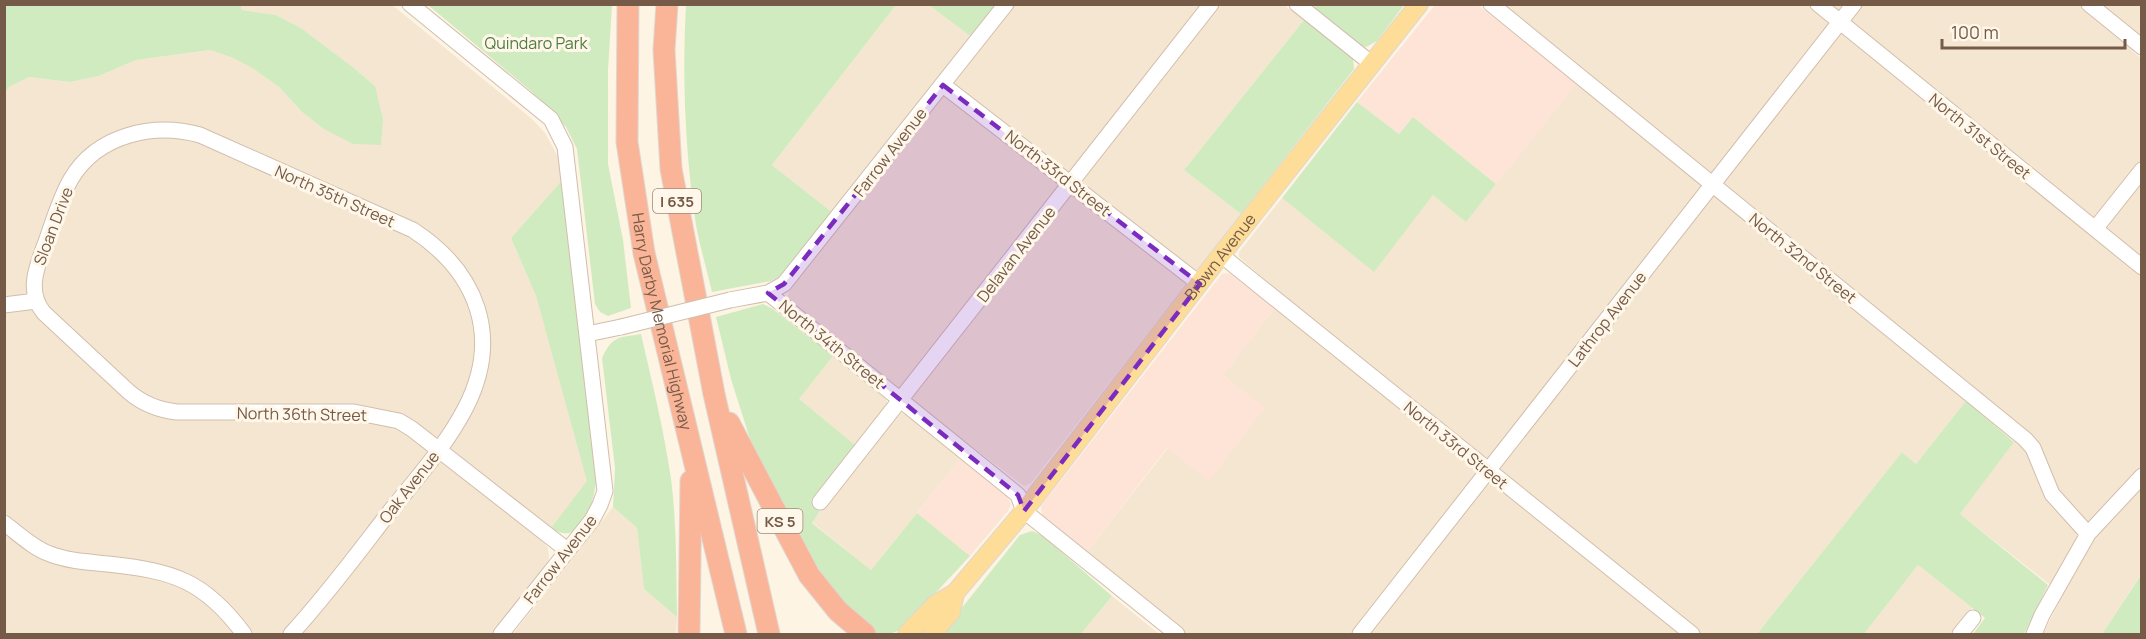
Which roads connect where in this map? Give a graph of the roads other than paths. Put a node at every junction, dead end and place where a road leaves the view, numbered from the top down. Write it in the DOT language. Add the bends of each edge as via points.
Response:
graph roads {
  1 [pos="410,4"];
  2 [pos="628,4"];
  3 [pos="667,4"];
  4 [pos="1006,4"];
  5 [pos="1211,4"];
  6 [pos="1297,4"];
  7 [pos="1419,4"];
  8 [pos="1491,4"];
  9 [pos="1818,4"];
  10 [pos="1854,4"];
  11 [pos="2089,4"];
  12 [pos="1840,22"];
  13 [pos="2142,47"];
  14 [pos="1372,64"];
  15 [pos="943,85"];
  16 [pos="148,130"];
  17 [pos="2142,170"];
  18 [pos="1072,183"];
  19 [pos="1713,184"];
  20 [pos="2095,230"];
  21 [pos="1221,255"];
  22 [pos="2142,267"];
  23 [pos="1200,284"];
  24 [pos="768,293"];
  25 [pos="36,300"];
  26 [pos="4,305"];
  27 [pos="480,319"];
  28 [pos="587,334"];
  29 [pos="714,394"];
  30 [pos="902,400"];
  31 [pos="439,450"];
  32 [pos="691,450"];
  33 [pos="1488,471"];
  34 [pos="2142,476"];
  35 [pos="820,502"];
  36 [pos="1024,511"];
  37 [pos="4,523"];
  38 [pos="2088,534"];
  39 [pos="567,550"];
  40 [pos="955,593"];
  41 [pos="1973,618"];
  42 [pos="244,634"];
  43 [pos="291,634"];
  44 [pos="501,634"];
  45 [pos="689,634"];
  46 [pos="736,634"];
  47 [pos="769,634"];
  48 [pos="865,634"];
  49 [pos="907,634"];
  50 [pos="932,634"];
  51 [pos="1176,634"];
  52 [pos="1360,634"];
  53 [pos="1692,634"];
  54 [pos="1960,634"];
  55 [pos="2034,634"];
  1 -- 28 [label="street" via="551,119 557,129 565,147"];
  2 -- 32 [label="highway, Harry Darby Memorial Highway / I 635" via="627,142 644,254"];
  3 -- 29 [label="highway, I 635" via="664,50 671,169"];
  4 -- 15 [label="street, Farrow Avenue"];
  5 -- 18 [label="street, Delavan Avenue"];
  6 -- 14 [label="street"];
  7 -- 14 [label="main road, Brown Avenue"];
  8 -- 19 [label="street, North 32nd Street"];
  9 -- 12 [label="street, North 31st Street"];
  10 -- 12 [label="street, Lathrop Avenue"];
  11 -- 13 [label="street"];
  12 -- 19 [label="street, Lathrop Avenue"];
  12 -- 20 [label="street, North 31st Street"];
  14 -- 21 [label="main road, Brown Avenue"];
  15 -- 18 [label="street, North 33rd Street"];
  15 -- 24 [label="street, Farrow Avenue" via="784,284"];
  16 -- 25 [label="street, Sloan Drive" via="94,152 72,177 35,273"];
  16 -- 27 [label="street, North 35th Street" via="200,135 413,230 439,250 465,280"];
  17 -- 20 [label="street"];
  18 -- 23 [label="street, North 33rd Street"];
  18 -- 30 [label="street, Delavan Avenue"];
  19 -- 33 [label="street, Lathrop Avenue"];
  19 -- 38 [label="street, North 32nd Street" via="2025,439 2033,448 2052,494"];
  20 -- 22 [label="street, North 31st Street"];
  21 -- 23 [label="main road, Brown Avenue"];
  21 -- 33 [label="street, North 33rd Street"];
  23 -- 36 [label="main road, Brown Avenue"];
  24 -- 28 [label="street, North 34th Street, bridge"];
  24 -- 30 [label="street, North 34th Street"];
  25 -- 26 [label="street"];
  25 -- 31 [label="street, North 36th Street" via="44,313 138,400 150,406 177,412 354,412 399,421"];
  27 -- 31 [label="street, Oak Avenue" via="482,353 475,386"];
  28 -- 39 [label="street, Farrow Avenue" via="605,491 592,520"];
  29 -- 47 [label="highway, I 635"];
  29 -- 48 [label="highway, KS 5" via="809,575 838,611"];
  30 -- 35 [label="street, Delavan Avenue"];
  30 -- 36 [label="street, North 34th Street" via="1018,495"];
  31 -- 39 [label="street, North 36th Street"];
  31 -- 43 [label="street, Oak Avenue"];
  32 -- 45 [label="highway"];
  32 -- 46 [label="highway, Harry Darby Memorial Highway / I 635"];
  33 -- 52 [label="street, Lathrop Avenue"];
  33 -- 53 [label="street, North 33rd Street"];
  34 -- 38 [label="street"];
  36 -- 40 [label="main road, Brown Avenue"];
  36 -- 51 [label="street, North 34th Street"];
  37 -- 42 [label="street" via="49,554 75,561 155,570 180,578 212,597"];
  38 -- 55 [label="street"];
  39 -- 44 [label="street, Farrow Avenue"];
  40 -- 49 [label="main road" via="936,604"];
  40 -- 50 [label="main road" via="951,612"];
  41 -- 54 [label="street"];
}
